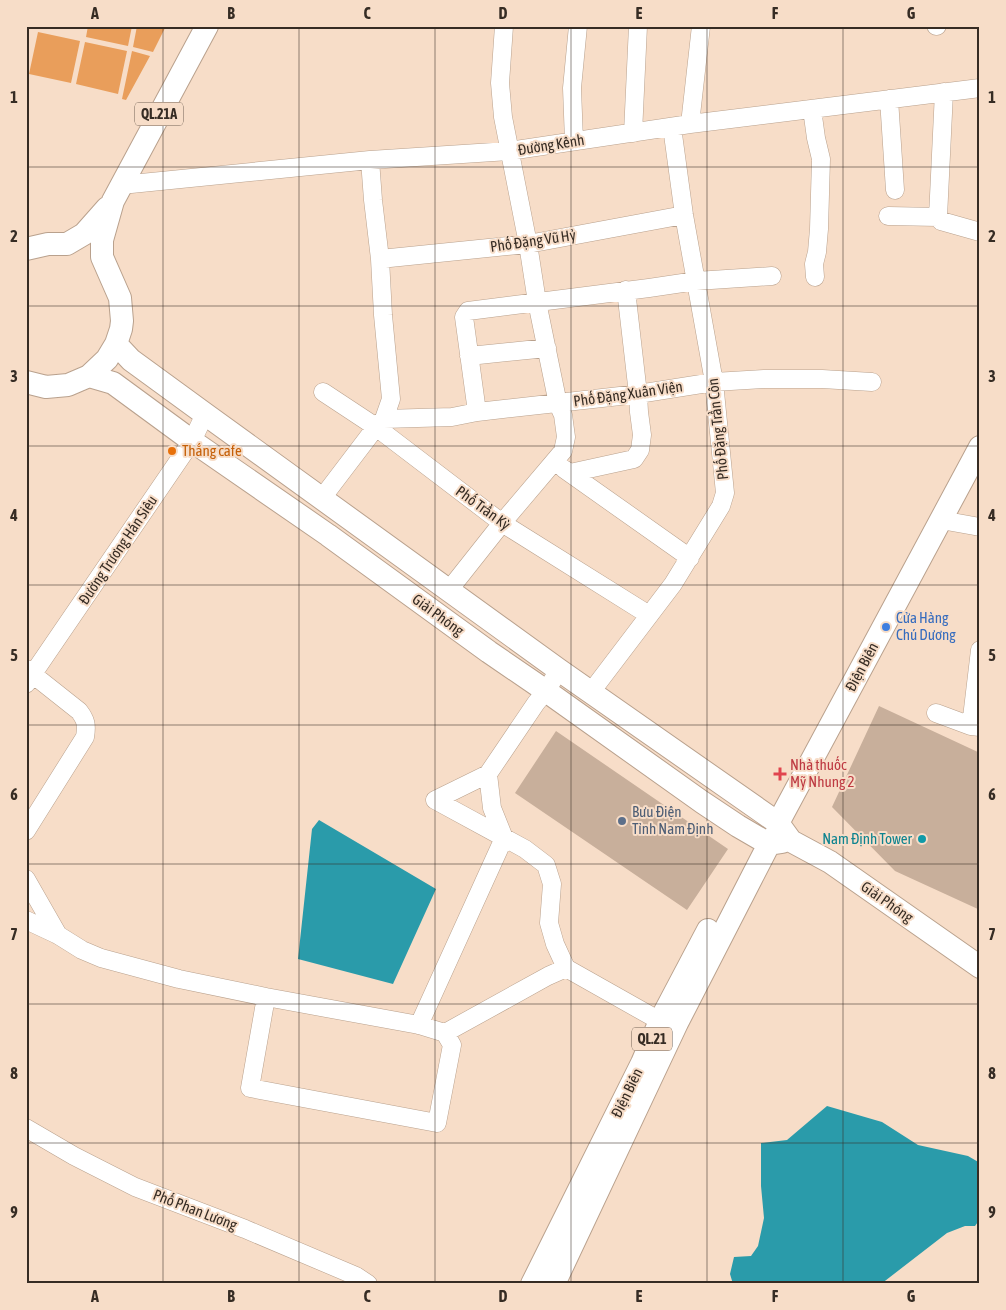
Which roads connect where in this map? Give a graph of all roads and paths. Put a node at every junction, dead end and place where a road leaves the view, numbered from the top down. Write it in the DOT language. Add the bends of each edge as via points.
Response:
graph roads {
  1 [pos="207,26"];
  2 [pos="504,26"];
  3 [pos="578,26"];
  4 [pos="638,26"];
  5 [pos="701,26"];
  6 [pos="980,88"];
  7 [pos="944,92"];
  8 [pos="888,99"];
  9 [pos="812,109"];
  10 [pos="690,124"];
  11 [pos="672,127"];
  12 [pos="633,133"];
  13 [pos="574,141"];
  14 [pos="509,151"];
  15 [pos="370,160"];
  16 [pos="895,190"];
  17 [pos="117,193"];
  18 [pos="684,215"];
  19 [pos="888,216"];
  20 [pos="938,217"];
  21 [pos="980,232"];
  22 [pos="528,244"];
  23 [pos="37,247"];
  24 [pos="380,260"];
  25 [pos="772,276"];
  26 [pos="112,277"];
  27 [pos="815,277"];
  28 [pos="696,281"];
  29 [pos="626,290"];
  30 [pos="538,302"];
  31 [pos="116,344"];
  32 [pos="547,348"];
  33 [pos="469,356"];
  34 [pos="89,376"];
  35 [pos="714,382"];
  36 [pos="872,382"];
  37 [pos="36,384"];
  38 [pos="323,392"];
  39 [pos="638,394"];
  40 [pos="26,399"];
  41 [pos="558,404"];
  42 [pos="477,412"];
  43 [pos="205,414"];
  44 [pos="380,423"];
  45 [pos="192,441"];
  46 [pos="980,447"];
  47 [pos="554,462"];
  48 [pos="570,473"];
  49 [pos="322,498"];
  50 [pos="941,520"];
  51 [pos="502,523"];
  52 [pos="980,528"];
  53 [pos="690,558"];
  54 [pos="449,590"];
  55 [pos="649,615"];
  56 [pos="980,650"];
  57 [pos="559,670"];
  58 [pos="29,676"];
  59 [pos="546,691"];
  60 [pos="591,692"];
  61 [pos="936,713"];
  62 [pos="976,726"];
  63 [pos="488,774"];
  64 [pos="777,815"];
  65 [pos="26,831"];
  66 [pos="504,838"];
  67 [pos="763,840"];
  68 [pos="791,841"];
  69 [pos="26,879"];
  70 [pos="26,920"];
  71 [pos="58,935"];
  72 [pos="980,966"];
  73 [pos="566,968"];
  74 [pos="266,997"];
  75 [pos="660,1021"];
  76 [pos="419,1025"];
  77 [pos="446,1033"];
  78 [pos="26,1128"];
  79 [pos="368,1284"];
  80 [pos="532,1284"];
  81 [pos="554,1284"];
  1 -- 17 [label="main road, QL.21A"];
  2 -- 14 [label="street" via="500,83"];
  3 -- 13 [label="street" via="572,88"];
  4 -- 12 [label="street"];
  5 -- 10 [label="street"];
  6 -- 7 [label="street, Đường Kênh"];
  7 -- 8 [label="street, Đường Kênh"];
  7 -- 20 [label="street"];
  8 -- 9 [label="street, Đường Kênh"];
  8 -- 16 [label="street"];
  9 -- 10 [label="street, Đường Kênh"];
  9 -- 27 [label="street" via="821,159"];
  10 -- 11 [label="street, Đường Kênh"];
  11 -- 12 [label="street, Đường Kênh"];
  11 -- 18 [label="street, Phố Đặng Trần Côn"];
  12 -- 13 [label="street, Đường Kênh"];
  13 -- 14 [label="street, Đường Kênh"];
  14 -- 15 [label="street, Đường Kênh"];
  14 -- 22 [label="street"];
  15 -- 17 [label="street, Đường Kênh"];
  15 -- 24 [label="street"];
  17 -- 23 [label="main road" via="84,234 67,244"];
  17 -- 26 [label="main road" via="102,240 102,257"];
  18 -- 22 [label="street, Phố Đặng Vũ Hỷ"];
  18 -- 28 [label="street, Phố Đặng Trần Côn"];
  19 -- 20 [label="street"];
  20 -- 21 [label="street" via="940,221"];
  22 -- 24 [label="street, Phố Đặng Vũ Hỷ"];
  22 -- 30 [label="street"];
  23 -- 26 [label="main road" via="73,247 96,260"];
  24 -- 44 [label="street" via="391,399"];
  25 -- 28 [label="street"];
  26 -- 31 [label="main road" via="120,298 122,321"];
  28 -- 29 [label="street"];
  28 -- 35 [label="street, Phố Đặng Trần Côn"];
  29 -- 30 [label="street"];
  29 -- 39 [label="street"];
  30 -- 32 [label="street"];
  30 -- 33 [label="street" via="468,312 464,317"];
  31 -- 34 [label="main road" via="107,359"];
  31 -- 43 [label="main road, Giải Phóng" via="131,360"];
  32 -- 33 [label="street"];
  32 -- 41 [label="street"];
  33 -- 42 [label="street"];
  34 -- 37 [label="main road" via="68,385"];
  34 -- 45 [label="main road, Giải Phóng" via="113,383"];
  35 -- 36 [label="street, Phố Đặng Xuân Viện" via="764,379"];
  35 -- 39 [label="street, Phố Đặng Xuân Viện"];
  35 -- 53 [label="street, Phố Đặng Trần Côn" via="725,493 721,506"];
  37 -- 40 [label="main road"];
  38 -- 44 [label="street, Phố Trần Kỳ"];
  39 -- 41 [label="street, Phố Đặng Xuân Viện"];
  39 -- 48 [label="street" via="642,434 640,450 634,459"];
  41 -- 42 [label="street, Phố Đặng Xuân Viện"];
  41 -- 47 [label="street" via="566,437 563,451"];
  42 -- 44 [label="street, Phố Đặng Xuân Viện"];
  43 -- 45 [label="street, Đường Trương Hán Siêu"];
  43 -- 49 [label="main road, Giải Phóng"];
  44 -- 49 [label="street"];
  44 -- 51 [label="street, Phố Trần Kỳ"];
  45 -- 58 [label="street, Đường Trương Hán Siêu"];
  45 -- 59 [label="main road, Giải Phóng"];
  46 -- 50 [label="main road, Điện Biên / QL.21"];
  47 -- 48 [label="street"];
  47 -- 51 [label="street"];
  48 -- 53 [label="street"];
  49 -- 54 [label="main road, Giải Phóng"];
  50 -- 52 [label="street"];
  50 -- 64 [label="main road, Điện Biên / QL.21"];
  51 -- 54 [label="street"];
  51 -- 55 [label="street, Phố Trần Kỳ"];
  53 -- 55 [label="street, Phố Đặng Trần Côn"];
  54 -- 57 [label="main road, Giải Phóng"];
  55 -- 60 [label="street, Phố Đặng Trần Côn"];
  56 -- 62 [label="street"];
  57 -- 59 [label="street"];
  57 -- 60 [label="main road, Giải Phóng"];
  58 -- 65 [label="street" via="79,711 87,727 85,736"];
  59 -- 63 [label="street"];
  59 -- 67 [label="main road, Giải Phóng" via="702,802"];
  60 -- 64 [label="main road, Giải Phóng"];
  61 -- 62 [label="street"];
  63 -- 66 [label="street" via="492,808"];
  63 -- 66 [label="street" via="435,800"];
  64 -- 67 [label="main road, Điện Biên / QL.21"];
  64 -- 68 [label="main road, Giải Phóng"];
  66 -- 73 [label="street" via="546,865 552,884 549,923"];
  66 -- 76 [label="street"];
  67 -- 68 [label="main road"];
  67 -- 75 [label="main road, Điện Biên / QL.21"];
  67 -- 81 [label="main road, Điện Biên / QL.21"];
  68 -- 72 [label="main road, Giải Phóng" via="830,862"];
  69 -- 71 [label="street"];
  70 -- 71 [label="street"];
  71 -- 74 [label="street" via="101,958"];
  73 -- 75 [label="street"];
  73 -- 77 [label="street"];
  74 -- 76 [label="street"];
  74 -- 77 [label="street" via="250,1088 437,1123 452,1045"];
  75 -- 80 [label="main road, Điện Biên / QL.21"];
  76 -- 77 [label="street"];
  78 -- 79 [label="street, Phố Phan Lương" via="135,1187 245,1229"];
}
